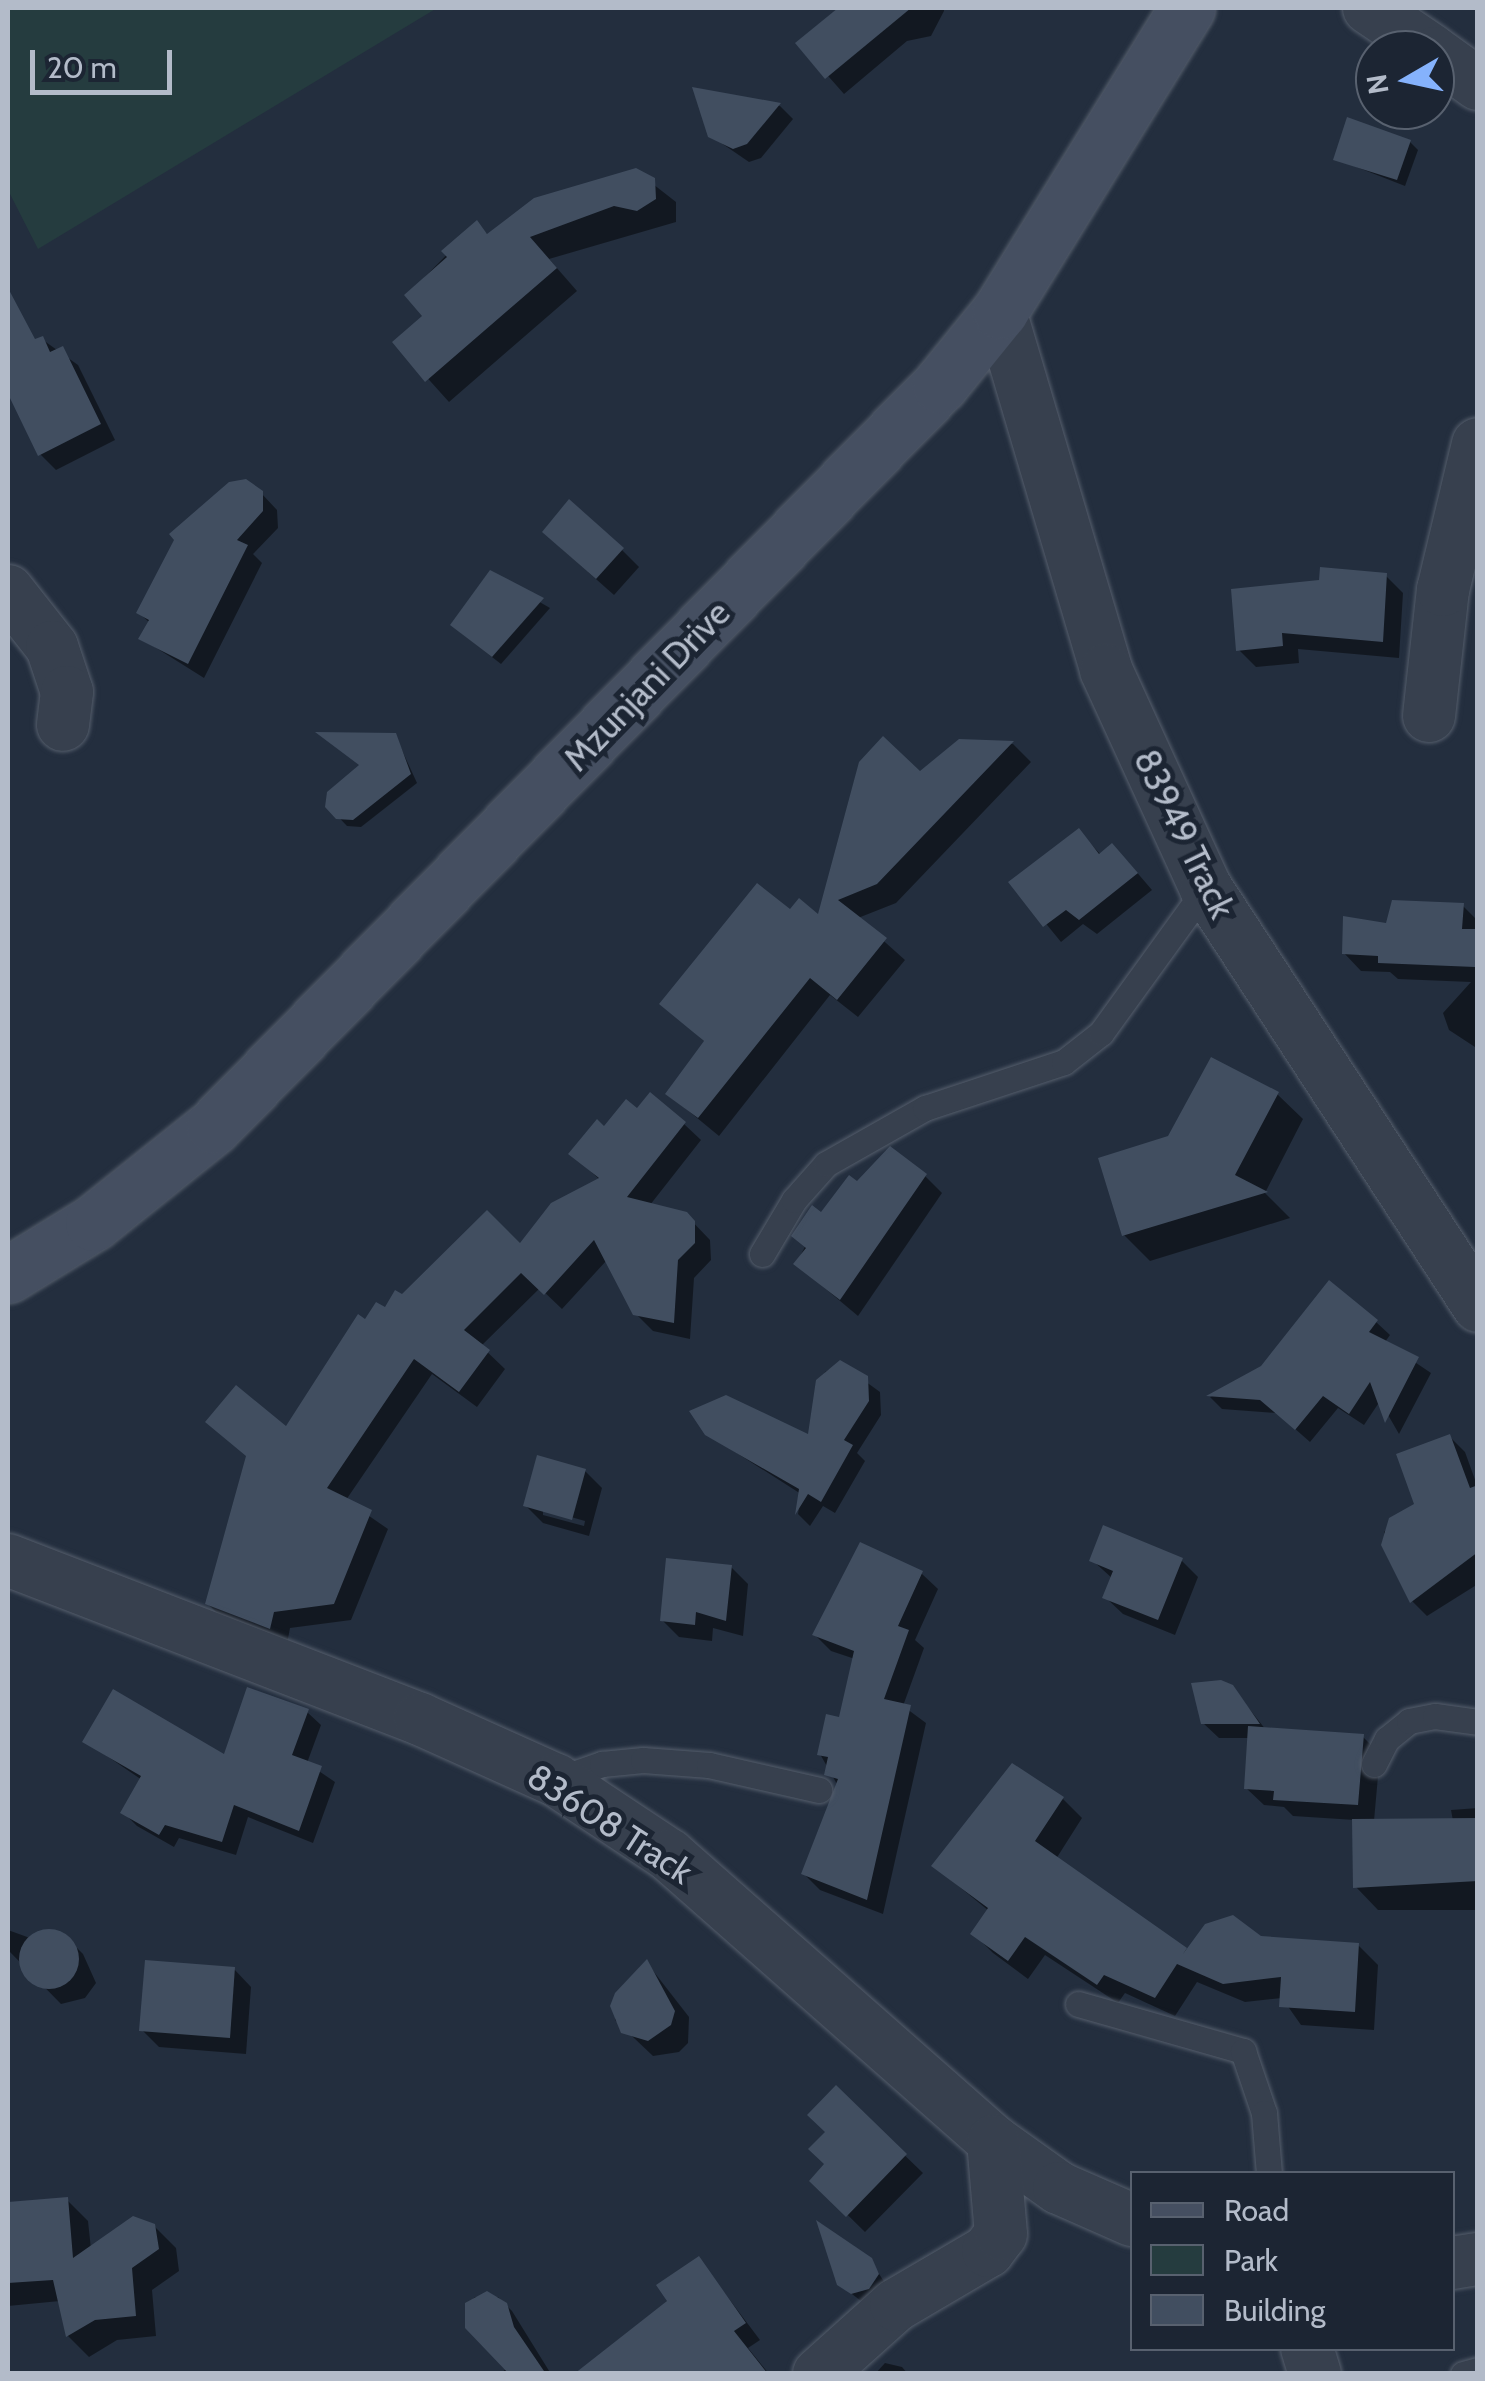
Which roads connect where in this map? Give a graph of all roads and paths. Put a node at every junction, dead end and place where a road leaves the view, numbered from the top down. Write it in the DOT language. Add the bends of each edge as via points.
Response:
graph roads {
  1 [pos="1187,8"];
  2 [pos="1369,8"];
  3 [pos="1401,30"];
  4 [pos="1455,68"];
  5 [pos="1478,84"];
  6 [pos="1000,311"];
  7 [pos="1478,444"];
  8 [pos="8,591"];
  9 [pos="1429,716"];
  10 [pos="63,724"];
  11 [pos="1206,888"];
  12 [pos="762,1254"];
  13 [pos="8,1274"];
  14 [pos="1478,1306"];
  15 [pos="8,1560"];
  16 [pos="1478,1722"];
  17 [pos="1374,1764"];
  18 [pos="556,1780"];
  19 [pos="819,1790"];
  20 [pos="1078,2004"];
  21 [pos="994,2141"];
  22 [pos="1270,2171"];
  23 [pos="1130,2219"];
  24 [pos="1478,2370"];
  25 [pos="820,2374"];
  26 [pos="1463,2374"];
  1 -- 6 [label="main road, Mzunjani Drive"];
  2 -- 3 [label="street"];
  4 -- 5 [label="street"];
  6 -- 11 [label="street, 83949 Track" via="1106,670"];
  6 -- 13 [label="main road, Mzunjani Drive" via="940,385 214,1126 93,1223"];
  7 -- 9 [label="street" via="1442,590"];
  8 -- 10 [label="street" via="52,647 66,692"];
  11 -- 12 [label="lane" via="1101,1032 1064,1062 925,1108 826,1164 794,1200"];
  11 -- 14 [label="street, 83949 Track"];
  15 -- 18 [label="street, 83608 Track" via="420,1719"];
  16 -- 17 [label="lane" via="1435,1716 1409,1722"];
  18 -- 19 [label="lane" via="602,1764 644,1760 709,1765"];
  18 -- 21 [label="street, 83608 Track" via="669,1854"];
  20 -- 22 [label="lane" via="1243,2051 1264,2113"];
  21 -- 23 [label="street, 83608 Track" via="1059,2188"];
  21 -- 25 [label="street" via="1001,2234 988,2251 896,2305"];
  24 -- 26 [label="lane"];
}
